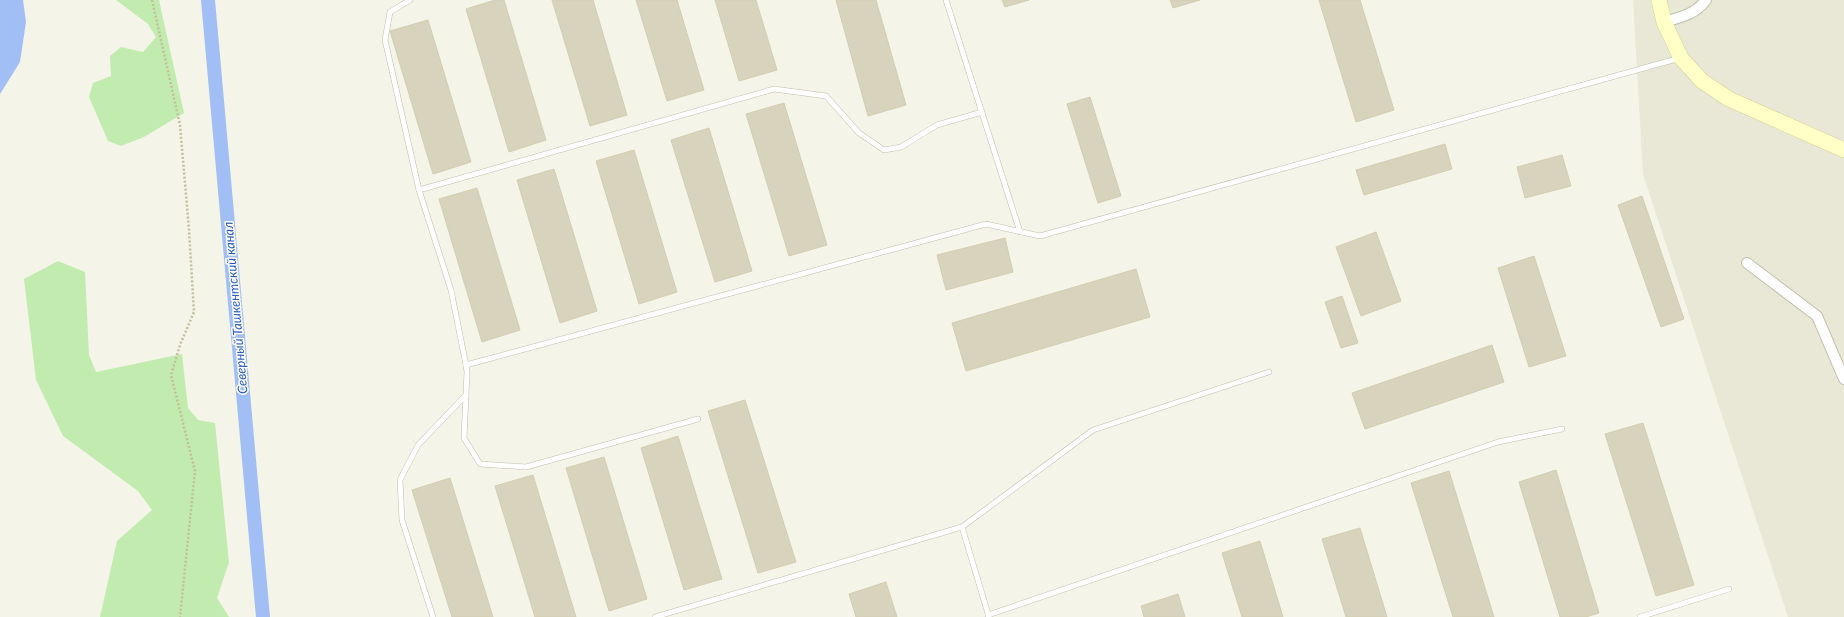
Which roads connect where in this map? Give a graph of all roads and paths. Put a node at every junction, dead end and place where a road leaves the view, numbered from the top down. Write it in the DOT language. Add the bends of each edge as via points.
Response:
graph roads {
  1 [pos="152,0"];
  2 [pos="410,0"];
  3 [pos="946,0"];
  4 [pos="1659,0"];
  5 [pos="1706,0"];
  6 [pos="1664,22"];
  7 [pos="1681,58"];
  8 [pos="982,112"];
  9 [pos="1844,150"];
  10 [pos="419,190"];
  11 [pos="1020,232"];
  12 [pos="1747,263"];
  13 [pos="466,365"];
  14 [pos="1269,372"];
  15 [pos="1844,379"];
  16 [pos="466,395"];
  17 [pos="698,419"];
  18 [pos="1562,429"];
  19 [pos="962,527"];
  20 [pos="1729,589"];
  21 [pos="989,616"];
  22 [pos="180,617"];
  23 [pos="433,617"];
  24 [pos="655,617"];
  25 [pos="1640,617"];
  1 -- 22 [label="path" via="180,125 194,312 171,375 195,471"];
  2 -- 10 [label="lane" via="390,12 385,40"];
  3 -- 8 [label="lane"];
  4 -- 6 [label="street"];
  5 -- 6 [label="street" via="1683,17"];
  6 -- 7 [label="street"];
  7 -- 9 [label="street" via="1702,81 1729,99"];
  7 -- 11 [label="lane" via="1040,236"];
  8 -- 10 [label="lane" via="937,125 901,147 884,150 859,133 826,96 774,89"];
  8 -- 11 [label="lane"];
  10 -- 13 [label="lane" via="451,290"];
  11 -- 13 [label="lane" via="986,224"];
  12 -- 15 [label="street" via="1818,316"];
  13 -- 16 [label="lane"];
  14 -- 19 [label="lane" via="1093,430"];
  16 -- 17 [label="lane" via="464,438 480,464 526,467"];
  16 -- 23 [label="lane" via="418,445 400,480 402,520"];
  18 -- 21 [label="lane" via="1498,442"];
  19 -- 21 [label="lane"];
  19 -- 24 [label="lane"];
  20 -- 25 [label="lane"];
}
